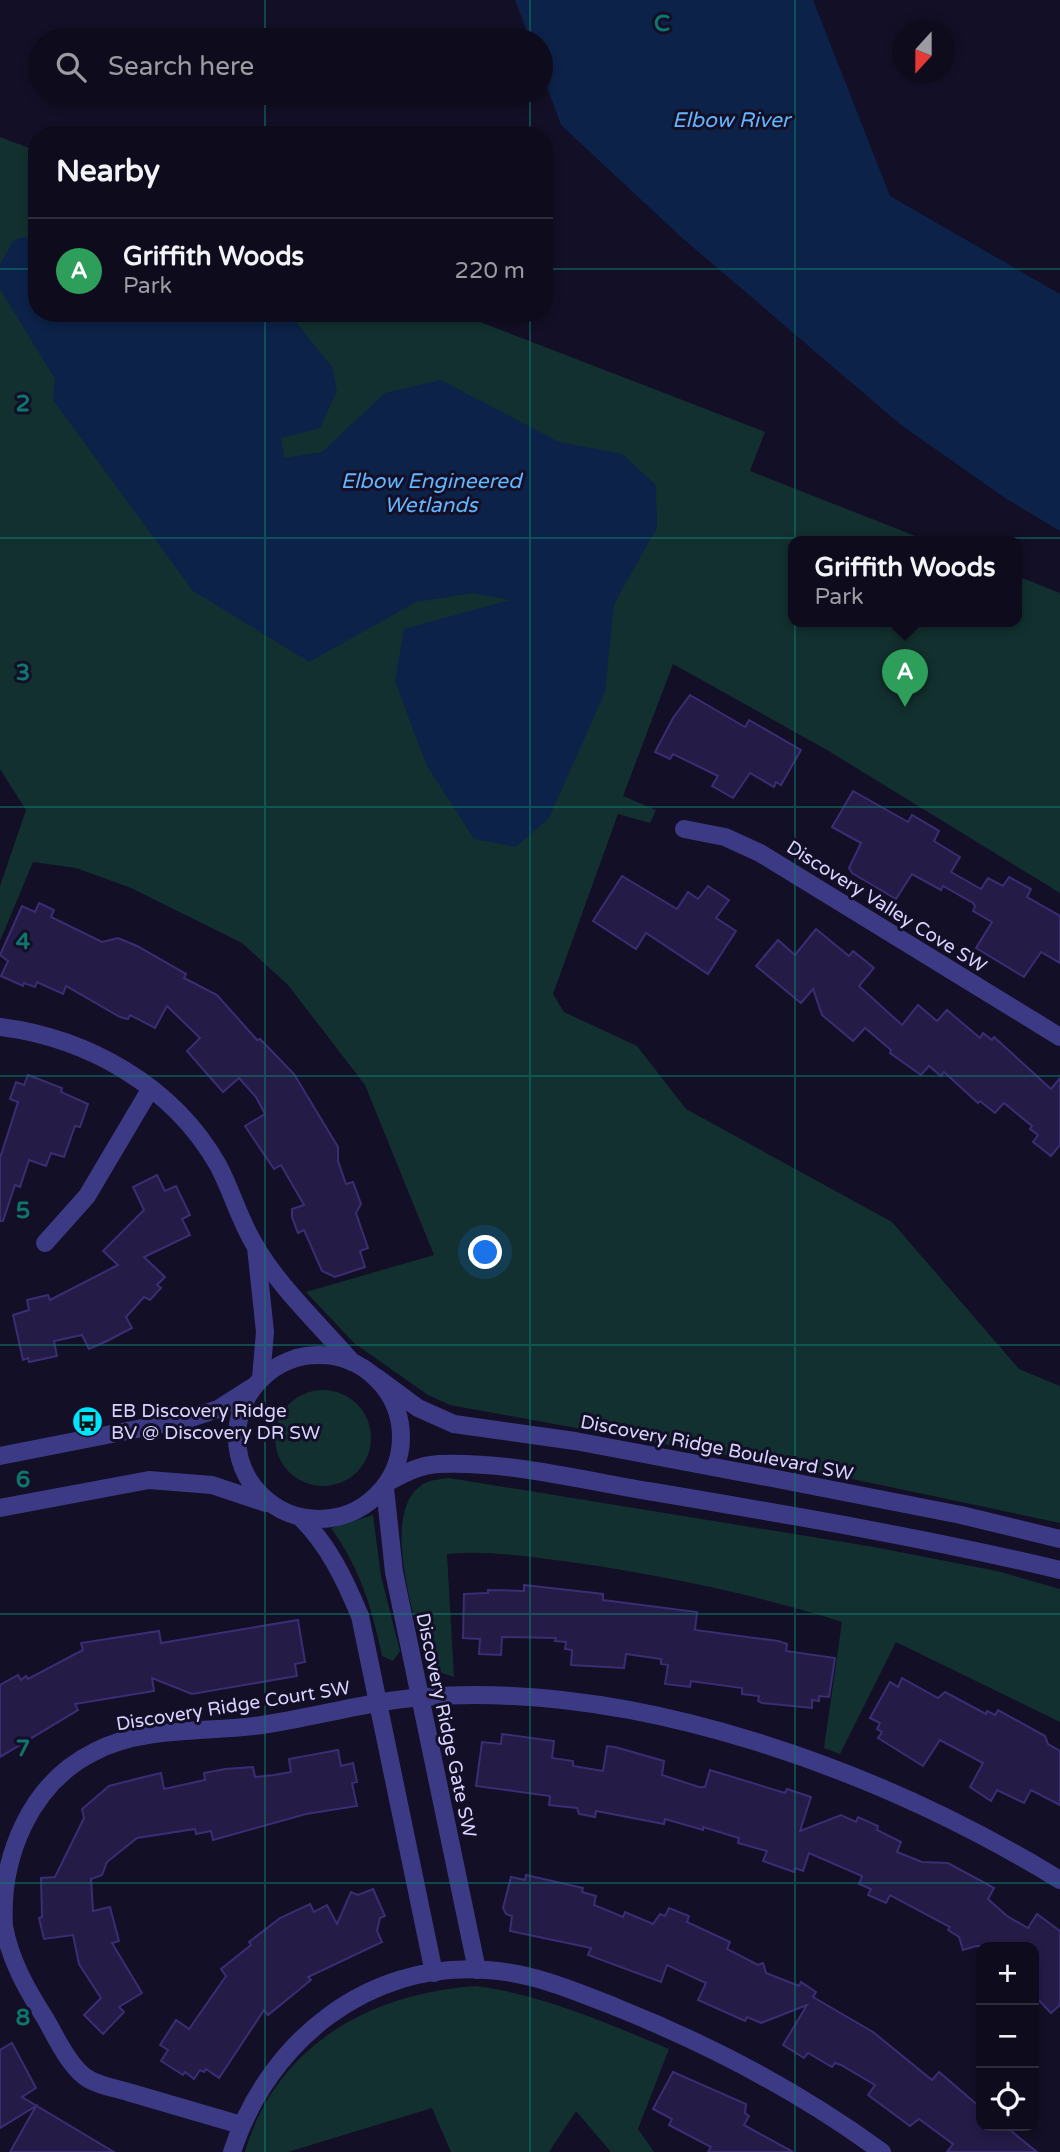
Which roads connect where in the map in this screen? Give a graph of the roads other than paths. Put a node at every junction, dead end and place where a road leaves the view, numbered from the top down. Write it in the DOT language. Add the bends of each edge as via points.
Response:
graph roads {
  1 [pos="684,829"];
  2 [pos="0,1027"];
  3 [pos="1060,1037"];
  4 [pos="151,1088"];
  5 [pos="45,1243"];
  6 [pos="256,1247"];
  7 [pos="352,1362"];
  8 [pos="376,1377"];
  9 [pos="258,1382"];
  10 [pos="0,1456"];
  11 [pos="387,1485"];
  12 [pos="272,1506"];
  13 [pos="0,1508"];
  14 [pos="301,1518"];
  15 [pos="1060,1539"];
  16 [pos="1060,1570"];
  17 [pos="420,1697"];
  18 [pos="380,1703"];
  19 [pos="1060,1880"];
  20 [pos="477,1970"];
  21 [pos="443,1971"];
  22 [pos="241,2124"];
  23 [pos="232,2152"];
  24 [pos="882,2152"];
  1 -- 3 [label="street, Discovery Valley Cove SW" via="725,837 760,853"];
  2 -- 4 [label="street" via="80,1046"];
  4 -- 5 [label="street" via="87,1196"];
  4 -- 6 [label="street" via="197,1133 222,1173"];
  6 -- 7 [label="street"];
  6 -- 9 [label="street" via="265,1332"];
  7 -- 8 [label="street"];
  7 -- 9 [label="street" via="337,1356 304,1356 288,1361"];
  8 -- 11 [label="street" via="393,1400 401,1426 400,1454"];
  8 -- 15 [label="street, Discovery Ridge Boulevard SW" via="418,1408 454,1424 758,1475"];
  9 -- 10 [label="street" via="218,1409 188,1419"];
  9 -- 12 [label="street" via="238,1421 238,1450 247,1477"];
  11 -- 14 [label="street" via="372,1502 347,1515"];
  11 -- 16 [label="street" via="415,1468 438,1464 543,1474 885,1532"];
  11 -- 17 [label="street, Discovery Ridge Gate SW" via="394,1572"];
  12 -- 13 [label="street" via="212,1485 149,1480"];
  12 -- 14 [label="street"];
  14 -- 18 [label="street" via="344,1577 360,1616"];
  17 -- 18 [label="street, Discovery Ridge Court SW"];
  17 -- 19 [label="street, Discovery Ridge Court SW" via="485,1695 558,1702 638,1713 746,1739 840,1770 926,1807"];
  17 -- 20 [label="street, Discovery Ridge Gate SW"];
  18 -- 21 [label="street"];
  18 -- 22 [label="street, Discovery Ridge Court SW" via="296,1720 160,1735 104,1747 74,1763 43,1790 11,1842 1,1894 7,1939 30,1996 78,2070 92,2081"];
  20 -- 21 [label="street"];
  20 -- 24 [label="street" via="551,1982 705,2045 798,2094"];
  21 -- 22 [label="street" via="387,1985 329,2014 268,2075"];
  22 -- 23 [label="street"];
}
